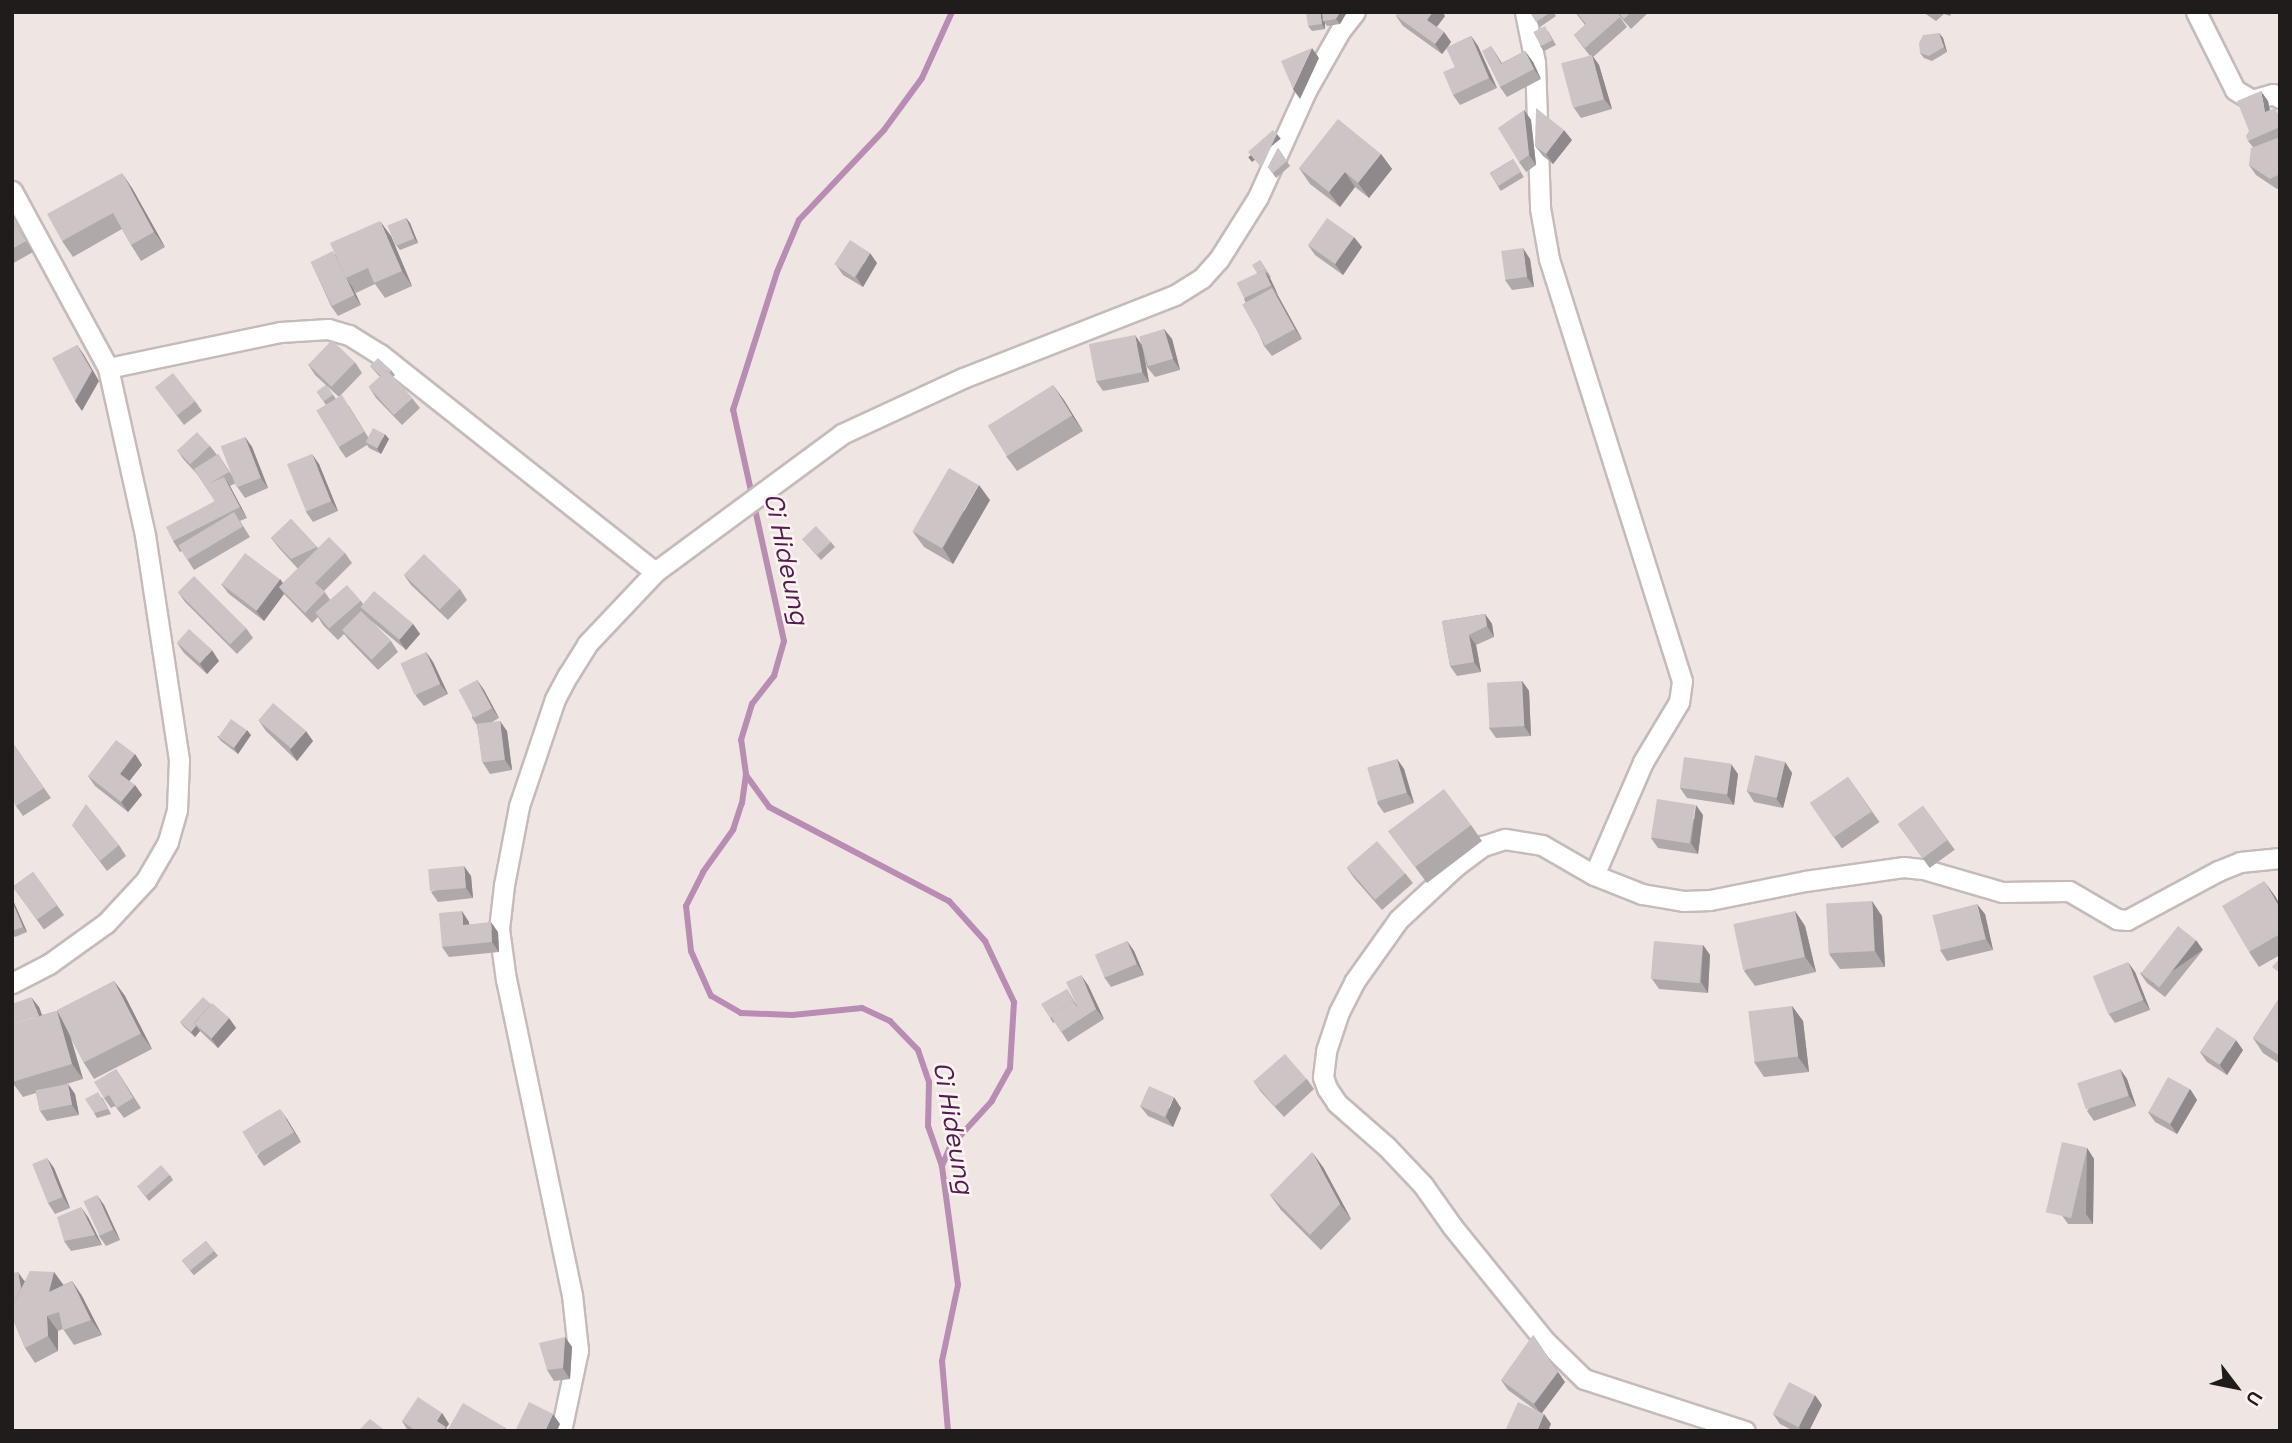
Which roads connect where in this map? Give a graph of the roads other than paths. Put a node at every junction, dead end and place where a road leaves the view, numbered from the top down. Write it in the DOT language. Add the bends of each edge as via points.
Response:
graph roads {
  1 [pos="1355,12"];
  2 [pos="1524,12"];
  3 [pos="2196,12"];
  4 [pos="2280,98"];
  5 [pos="12,191"];
  6 [pos="108,368"];
  7 [pos="656,572"];
  8 [pos="2280,858"];
  9 [pos="1594,875"];
  10 [pos="12,983"];
  11 [pos="561,1431"];
  12 [pos="1745,1431"];
  1 -- 7 [label="street" via="1307,89 1258,197 1202,278 1163,300 963,378 842,434"];
  2 -- 9 [label="street" via="1535,62 1540,208 1549,259 1682,681 1679,702 1643,762"];
  3 -- 4 [label="street" via="2235,90 2252,100 2273,94"];
  5 -- 6 [label="street"];
  6 -- 7 [label="street" via="280,332 328,328 349,335 380,354"];
  6 -- 10 [label="street" via="145,536 171,698 179,760 177,810 168,842 146,880 106,923 49,964"];
  7 -- 11 [label="street" via="587,643 555,699 519,806 502,896 499,929 506,980 572,1295 578,1350"];
  8 -- 9 [label="street" via="2240,862 2218,870 2127,919 2117,919 2070,891 2001,892 1903,867 1684,901 1642,894"];
  9 -- 12 [label="street" via="1542,845 1523,840 1505,839 1483,846 1456,866 1399,919 1354,982 1331,1038 1323,1077 1338,1103 1423,1185 1563,1361 1584,1378"];
}
